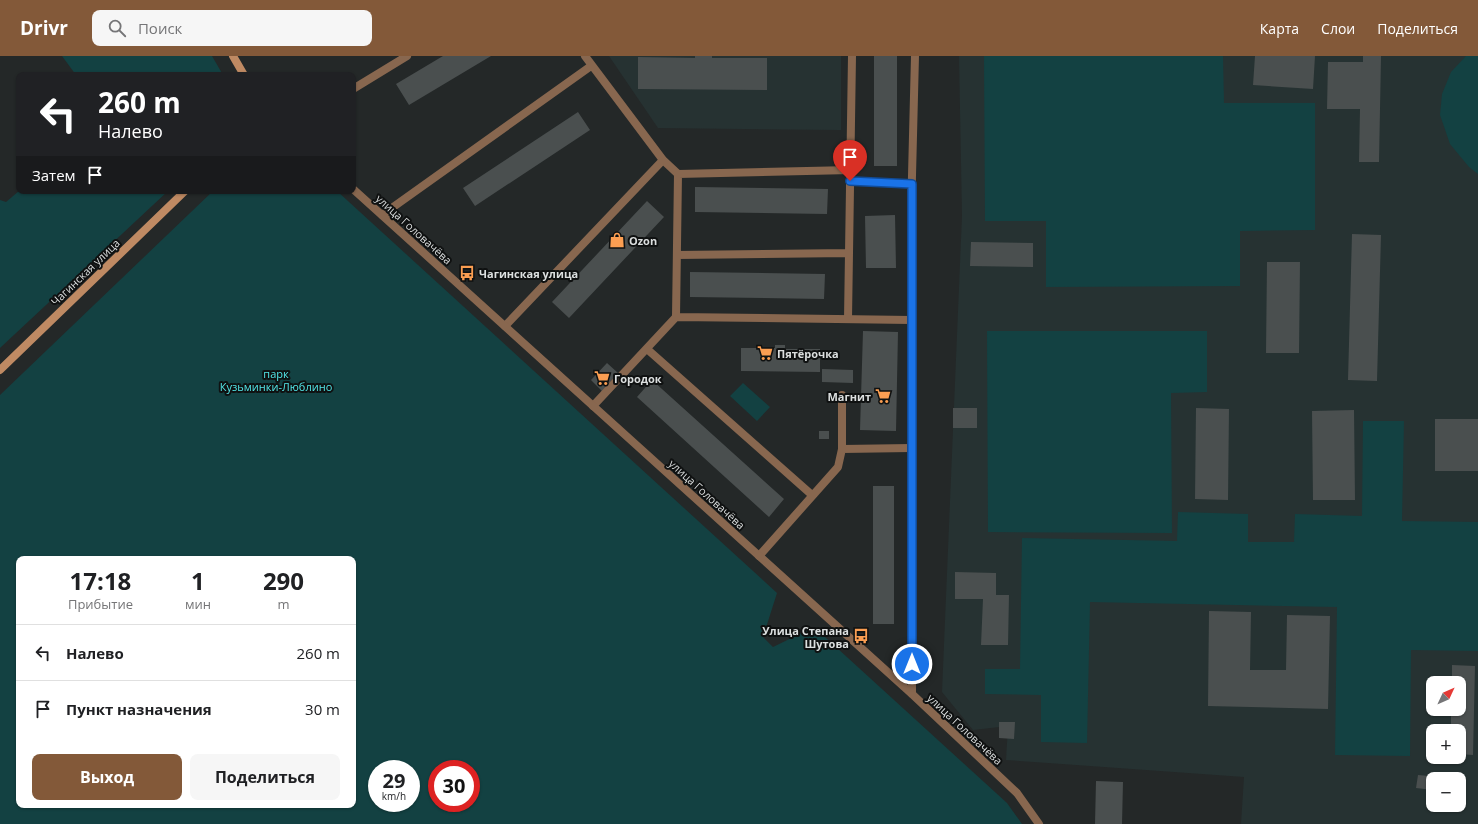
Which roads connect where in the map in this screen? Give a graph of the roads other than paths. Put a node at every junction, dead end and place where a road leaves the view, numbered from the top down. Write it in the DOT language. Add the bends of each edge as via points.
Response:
graph roads {
  1 [pos="234,56"];
  2 [pos="407,56"];
  3 [pos="585,56"];
  4 [pos="852,56"];
  5 [pos="915,56"];
  6 [pos="591,66"];
  7 [pos="242,72"];
  8 [pos="356,87"];
  9 [pos="663,160"];
  10 [pos="851,170"];
  11 [pos="678,174"];
  12 [pos="850,181"];
  13 [pos="912,184"];
  14 [pos="356,192"];
  15 [pos="182,194"];
  16 [pos="382,216"];
  17 [pos="849,253"];
  18 [pos="677,255"];
  19 [pos="676,317"];
  20 [pos="848,318"];
  21 [pos="911,320"];
  22 [pos="505,326"];
  23 [pos="647,349"];
  24 [pos="0,370"];
  25 [pos="842,395"];
  26 [pos="593,406"];
  27 [pos="911,448"];
  28 [pos="842,449"];
  29 [pos="812,495"];
  30 [pos="759,556"];
  31 [pos="912,694"];
  32 [pos="1039,824"];
  1 -- 7 [label="street"];
  2 -- 8 [label="street"];
  3 -- 6 [label="street"];
  4 -- 10 [label="street"];
  5 -- 13 [label="street"];
  6 -- 9 [label="street"];
  6 -- 16 [label="street"];
  9 -- 11 [label="street"];
  9 -- 22 [label="street"];
  10 -- 11 [label="street"];
  10 -- 12 [label="street"];
  11 -- 18 [label="street"];
  12 -- 13 [label="street"];
  12 -- 17 [label="street"];
  13 -- 21 [label="street"];
  14 -- 16 [label="street, улица Головачёва"];
  15 -- 24 [label="street, Чагинская улица"];
  16 -- 22 [label="street, улица Головачёва"];
  17 -- 18 [label="street"];
  17 -- 20 [label="street"];
  18 -- 19 [label="street"];
  19 -- 20 [label="street"];
  19 -- 23 [label="street"];
  20 -- 21 [label="street"];
  21 -- 27 [label="street"];
  22 -- 26 [label="street, улица Головачёва"];
  23 -- 26 [label="street"];
  23 -- 29 [label="street"];
  25 -- 28 [label="street"];
  26 -- 30 [label="street, улица Головачёва"];
  27 -- 28 [label="street"];
  27 -- 31 [label="street"];
  28 -- 29 [label="street" via="838,467"];
  29 -- 30 [label="street"];
  30 -- 31 [label="street, улица Головачёва"];
  31 -- 32 [label="street, улица Головачёва" via="1017,793"];
}
